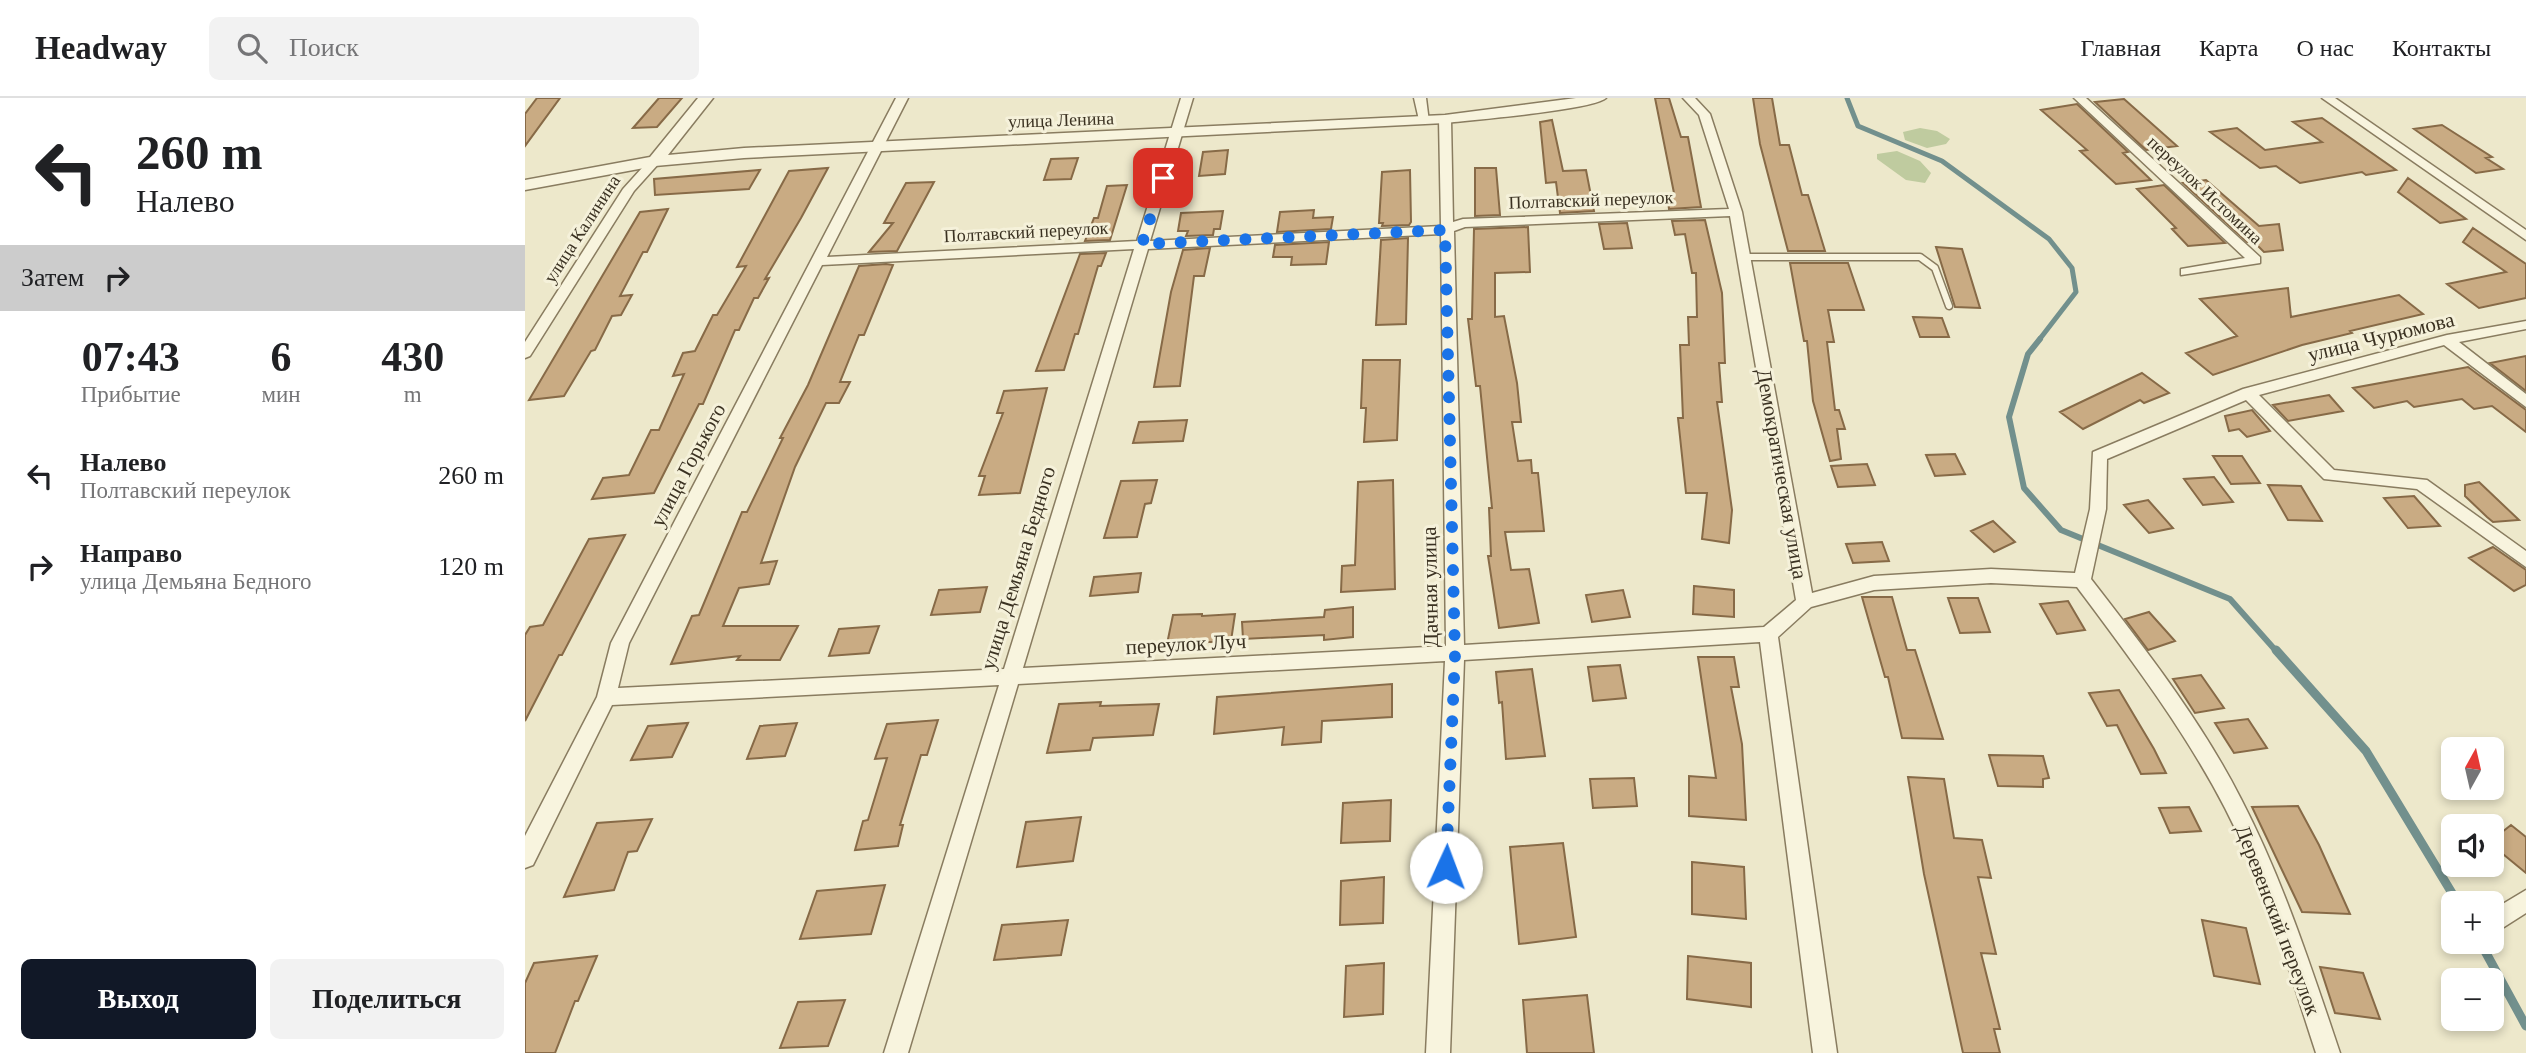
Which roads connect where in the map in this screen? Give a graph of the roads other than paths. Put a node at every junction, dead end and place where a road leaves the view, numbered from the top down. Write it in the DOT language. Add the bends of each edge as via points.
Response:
graph roads {
  1 [pos="706,98"];
  2 [pos="902,98"];
  3 [pos="1187,98"];
  4 [pos="1420,98"];
  5 [pos="1599,98"];
  6 [pos="1689,98"];
  7 [pos="2080,98"];
  8 [pos="2328,98"];
  9 [pos="1445,119"];
  10 [pos="1425,120"];
  11 [pos="1177,134"];
  12 [pos="875,147"];
  13 [pos="655,161"];
  14 [pos="525,185"];
  15 [pos="1736,212"];
  16 [pos="1445,230"];
  17 [pos="2526,236"];
  18 [pos="1142,244"];
  19 [pos="1745,257"];
  20 [pos="820,261"];
  21 [pos="2186,272"];
  22 [pos="1949,306"];
  23 [pos="2526,325"];
  24 [pos="2447,340"];
  25 [pos="525,353"];
  26 [pos="2248,393"];
  27 [pos="2526,402"];
  28 [pos="2526,560"];
  29 [pos="2082,580"];
  30 [pos="1805,602"];
  31 [pos="1768,634"];
  32 [pos="1455,655"];
  33 [pos="1009,675"];
  34 [pos="606,697"];
  35 [pos="525,858"];
  36 [pos="2526,900"];
  37 [pos="2504,916"];
  38 [pos="896,1053"];
  39 [pos="1438,1053"];
  40 [pos="1825,1053"];
  41 [pos="2328,1053"];
  1 -- 13 [label="street, улица Калинина"];
  2 -- 12 [label="street, улица Горького"];
  3 -- 11 [label="street, улица Демьяна Бедного"];
  4 -- 10 [label="street"];
  5 -- 9 [label="street, улица Ленина"];
  6 -- 15 [label="street, Демократическая улица" via="1704,114"];
  7 -- 21 [label="street, переулок Истомина" via="2255,260"];
  8 -- 17 [label="street"];
  9 -- 10 [label="street, улица Ленина"];
  9 -- 16 [label="street, Дачная улица"];
  10 -- 11 [label="street, улица Ленина"];
  11 -- 12 [label="street, улица Ленина"];
  11 -- 18 [label="street, улица Демьяна Бедного"];
  12 -- 13 [label="street, улица Ленина"];
  12 -- 20 [label="street, улица Горького"];
  13 -- 14 [label="street, улица Ленина"];
  13 -- 25 [label="street, улица Калинина" via="629,189"];
  15 -- 16 [label="street, Полтавский переулок" via="1463,223"];
  15 -- 19 [label="street, Демократическая улица"];
  16 -- 18 [label="street, Полтавский переулок"];
  16 -- 32 [label="street, Дачная улица"];
  18 -- 20 [label="street, Полтавский переулок"];
  18 -- 33 [label="street, улица Демьяна Бедного"];
  19 -- 22 [label="lane" via="1920,257 1935,268"];
  19 -- 30 [label="street, Демократическая улица"];
  20 -- 34 [label="street, улица Горького" via="620,643"];
  23 -- 24 [label="street, улица Чурюмова"];
  24 -- 26 [label="street, улица Чурюмова"];
  24 -- 27 [label="street"];
  26 -- 28 [label="street" via="2330,475 2421,484"];
  26 -- 29 [label="street, улица Чурюмова" via="2099,456 2098,509"];
  29 -- 30 [label="street" via="1991,576 1874,583"];
  29 -- 41 [label="street, Деревенский переулок" via="2193,733 2249,838"];
  30 -- 31 [label="street, Демократическая улица"];
  31 -- 32 [label="street, переулок Луч"];
  31 -- 40 [label="street"];
  32 -- 33 [label="street, переулок Луч"];
  32 -- 39 [label="street, Дачная улица"];
  33 -- 34 [label="street, переулок Луч"];
  33 -- 38 [label="street, улица Демьяна Бедного"];
  34 -- 35 [label="street, улица Горького"];
  36 -- 37 [label="street"];
}
